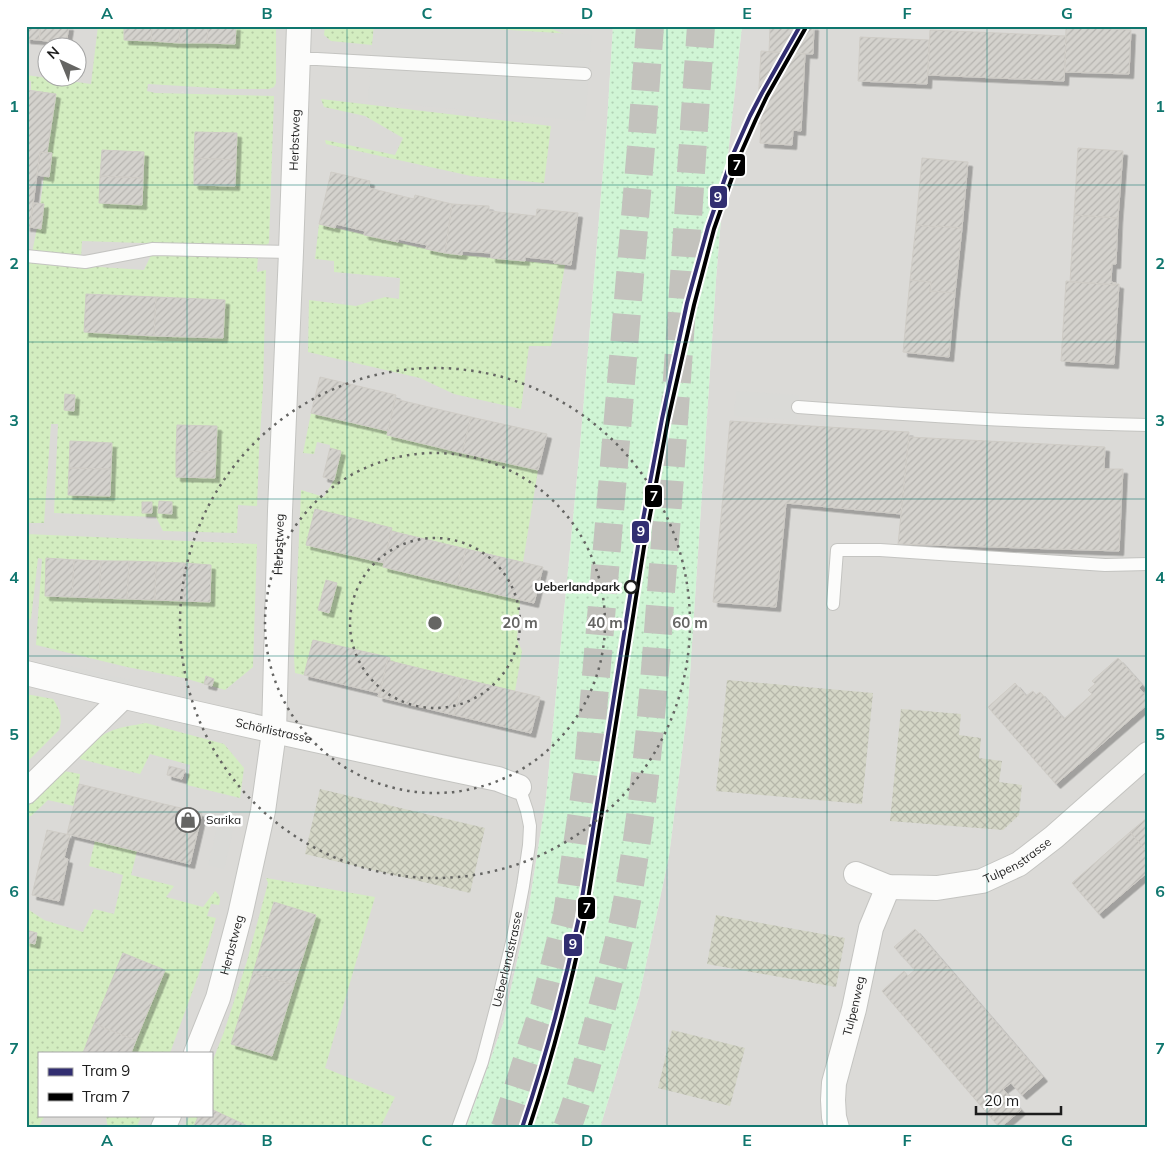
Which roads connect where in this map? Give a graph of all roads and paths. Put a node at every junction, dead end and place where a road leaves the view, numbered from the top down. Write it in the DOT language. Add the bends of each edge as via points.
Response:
graph roads {
  1 [pos="299,26"];
  2 [pos="298,59"];
  3 [pos="585,74"];
  4 [pos="291,252"];
  5 [pos="26,256"];
  6 [pos="798,407"];
  7 [pos="1148,425"];
  8 [pos="1148,564"];
  9 [pos="833,604"];
  10 [pos="26,673"];
  11 [pos="123,697"];
  12 [pos="274,732"];
  13 [pos="1148,754"];
  14 [pos="520,788"];
  15 [pos="26,792"];
  16 [pos="856,874"];
  17 [pos="888,887"];
  18 [pos="196,1052"];
  19 [pos="168,1116"];
  20 [pos="162,1128"];
  21 [pos="458,1128"];
  22 [pos="837,1128"];
  1 -- 2 [label="street, Herbstweg"];
  2 -- 3 [label="lane"];
  2 -- 4 [label="street, Herbstweg"];
  4 -- 5 [label="lane" via="154,249 85,262"];
  4 -- 12 [label="street, Herbstweg"];
  6 -- 7 [label="lane"];
  8 -- 9 [label="lane" via="837,550"];
  10 -- 11 [label="street, Schörlistrasse"];
  11 -- 12 [label="street, Schörlistrasse"];
  11 -- 15 [label="street"];
  12 -- 14 [label="street, Schörlistrasse" via="498,779"];
  12 -- 18 [label="street, Herbstweg" via="263,811 240,915 218,998"];
  13 -- 17 [label="street, Tulpenstrasse" via="1019,864 973,882 937,888"];
  14 -- 21 [label="lane, Ueberlandstrasse" via="530,826 515,929 482,1062"];
  16 -- 17 [label="street, Tulpenstrasse"];
  17 -- 22 [label="street, Tulpenweg" via="871,928 834,1083"];
  19 -- 20 [label="street"];
}
